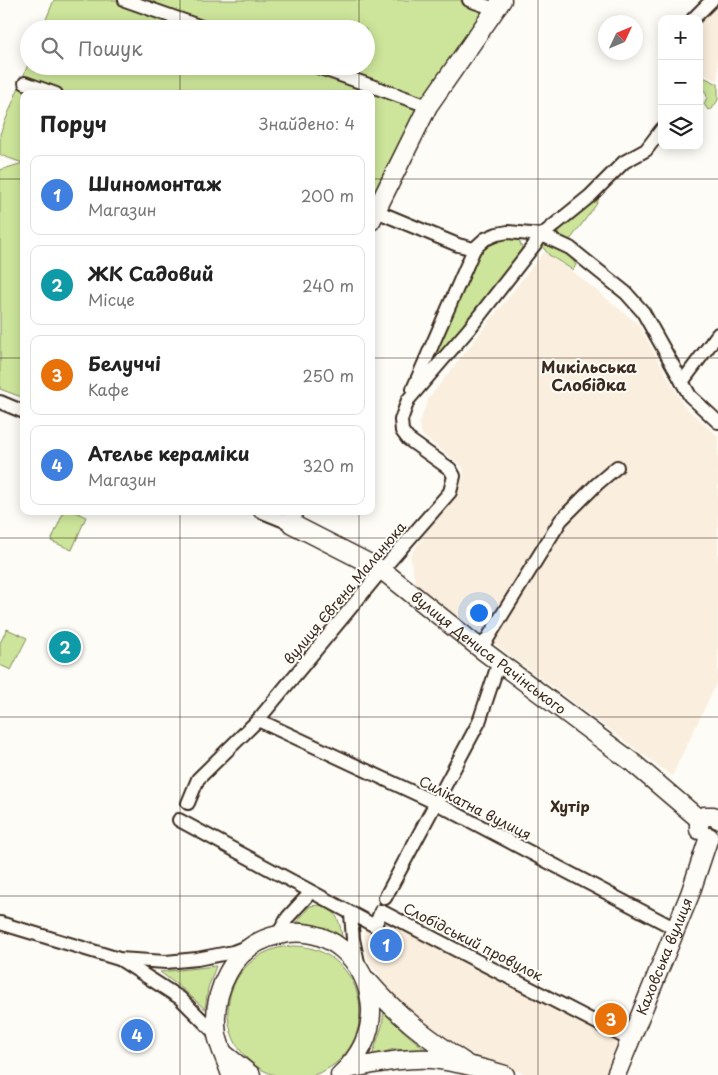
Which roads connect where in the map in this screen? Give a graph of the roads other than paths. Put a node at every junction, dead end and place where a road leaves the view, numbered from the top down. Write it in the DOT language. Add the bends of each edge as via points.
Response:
graph roads {
  1 [pos="125,0"];
  2 [pos="469,0"];
  3 [pos="712,0"];
  4 [pos="499,4"];
  5 [pos="697,15"];
  6 [pos="182,20"];
  7 [pos="340,75"];
  8 [pos="25,83"];
  9 [pos="45,90"];
  10 [pos="428,106"];
  11 [pos="658,134"];
  12 [pos="375,207"];
  13 [pos="375,209"];
  14 [pos="542,235"];
  15 [pos="474,249"];
  16 [pos="718,334"];
  17 [pos="682,382"];
  18 [pos="408,400"];
  19 [pos="0,402"];
  20 [pos="20,410"];
  21 [pos="718,422"];
  22 [pos="618,467"];
  23 [pos="278,515"];
  24 [pos="292,518"];
  25 [pos="382,570"];
  26 [pos="482,649"];
  27 [pos="499,662"];
  28 [pos="258,720"];
  29 [pos="188,803"];
  30 [pos="436,803"];
  31 [pos="179,820"];
  32 [pos="713,823"];
  33 [pos="311,892"];
  34 [pos="385,898"];
  35 [pos="351,914"];
  36 [pos="0,923"];
  37 [pos="676,928"];
  38 [pos="278,934"];
  39 [pos="258,943"];
  40 [pos="119,959"];
  41 [pos="362,971"];
  42 [pos="630,1040"];
  43 [pos="220,1044"];
  44 [pos="469,1065"];
  45 [pos="344,1072"];
  46 [pos="231,1075"];
  47 [pos="251,1075"];
  48 [pos="505,1075"];
  49 [pos="616,1075"];
  1 -- 6 [label="street"];
  2 -- 4 [label="street"];
  3 -- 5 [label="street"];
  4 -- 10 [label="main road"];
  7 -- 10 [label="street"];
  8 -- 9 [label="street"];
  10 -- 12 [label="main road"];
  11 -- 14 [label="street, вулиця Євгена Маланюка" via="646,150 624,162 590,196"];
  13 -- 15 [label="street"];
  14 -- 15 [label="street" via="497,234"];
  14 -- 17 [label="street" via="570,248 626,293 642,312"];
  14 -- 18 [label="street, вулиця Євгена Маланюка" via="469,330"];
  15 -- 18 [label="street, вулиця Євгена Маланюка"];
  16 -- 17 [label="street"];
  17 -- 21 [label="street" via="690,396"];
  18 -- 25 [label="street, вулиця Євгена Маланюка" via="401,420 408,440 450,469 454,476 450,492"];
  19 -- 20 [label="street"];
  22 -- 26 [label="street" via="561,520"];
  23 -- 24 [label="street, вулиця Дениса Рачінського"];
  24 -- 25 [label="main road, вулиця Дениса Рачінського"];
  25 -- 26 [label="main road, вулиця Дениса Рачінського"];
  25 -- 28 [label="street, вулиця Євгена Маланюка"];
  26 -- 27 [label="main road, вулиця Дениса Рачінського"];
  27 -- 30 [label="street" via="479,722"];
  27 -- 32 [label="main road, вулиця Дениса Рачінського"];
  28 -- 29 [label="street, вулиця Євгена Маланюка" via="198,779"];
  28 -- 30 [label="street, Силікатна вулиця"];
  30 -- 34 [label="street"];
  30 -- 37 [label="street, Силікатна вулиця"];
  31 -- 33 [label="street, Слобідський провулок"];
  32 -- 37 [label="main road, Каховська вулиця"];
  33 -- 35 [label="street, Слобідський провулок"];
  33 -- 38 [label="street" via="288,917"];
  35 -- 41 [label="street" via="353,938"];
  35 -- 42 [label="street, Слобідський провулок" via="375,926 381,911"];
  36 -- 40 [label="street"];
  37 -- 42 [label="main road, Каховська вулиця"];
  38 -- 39 [label="main road"];
  38 -- 41 [label="main road" via="312,934 330,941 346,952"];
  39 -- 40 [label="street" via="197,960"];
  39 -- 43 [label="main road" via="230,969 220,988 216,1007"];
  40 -- 43 [label="street" via="180,998"];
  41 -- 44 [label="main road" via="385,1001 405,1020"];
  41 -- 45 [label="main road" via="370,994 371,1014 360,1053"];
  42 -- 49 [label="main road, Каховська вулиця"];
  43 -- 46 [label="main road"];
  43 -- 47 [label="main road"];
  44 -- 45 [label="main road" via="413,1059"];
  44 -- 48 [label="main road"];
}
